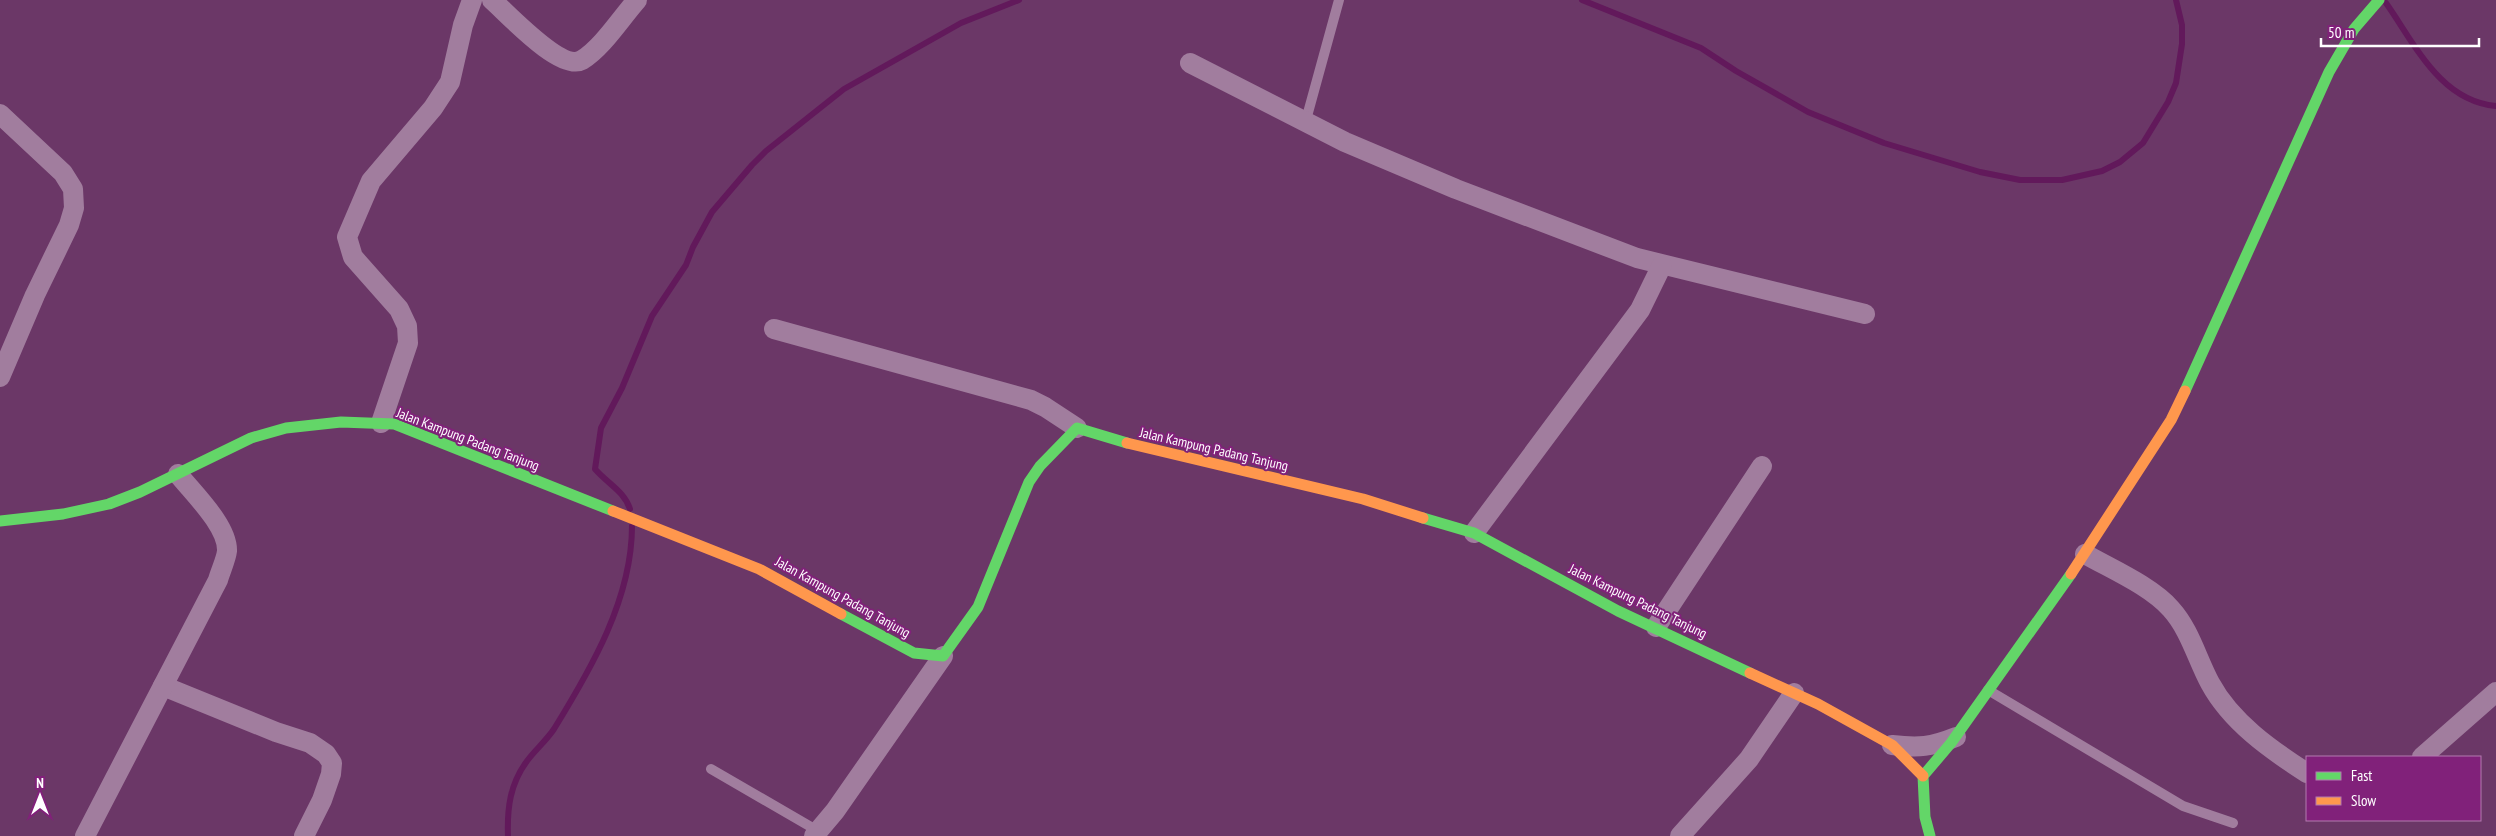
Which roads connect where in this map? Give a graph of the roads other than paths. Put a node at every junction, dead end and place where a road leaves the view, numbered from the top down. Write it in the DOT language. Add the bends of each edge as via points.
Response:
graph roads {
  1 [pos="472,0"];
  2 [pos="492,0"];
  3 [pos="637,0"];
  4 [pos="1338,0"];
  5 [pos="2379,0"];
  6 [pos="1190,63"];
  7 [pos="0,114"];
  8 [pos="1306,120"];
  9 [pos="1662,265"];
  10 [pos="1865,314"];
  11 [pos="774,329"];
  12 [pos="0,377"];
  13 [pos="380,423"];
  14 [pos="1077,428"];
  15 [pos="1762,466"];
  16 [pos="178,474"];
  17 [pos="0,521"];
  18 [pos="1474,533"];
  19 [pos="2085,554"];
  20 [pos="1656,627"];
  21 [pos="942,656"];
  22 [pos="163,686"];
  23 [pos="1988,690"];
  24 [pos="2496,692"];
  25 [pos="1794,693"];
  26 [pos="1956,737"];
  27 [pos="1892,745"];
  28 [pos="2423,756"];
  29 [pos="711,769"];
  30 [pos="2306,772"];
  31 [pos="1923,776"];
  32 [pos="2233,824"];
  33 [pos="816,834"];
  34 [pos="85,836"];
  35 [pos="304,836"];
  36 [pos="1680,836"];
  37 [pos="1930,836"];
  1 -- 13 [label="street" via="450,82 433,108 371,181 347,237 353,257 399,309 407,326 408,343"];
  2 -- 3 [label="street" via="554,55 568,62 580,62 592,52"];
  4 -- 8 [label="lane"];
  5 -- 19 [label="street" via="2365,12 2343,43 2188,388 2145,463"];
  6 -- 8 [label="street"];
  7 -- 12 [label="street" via="63,173 73,189 74,208"];
  8 -- 9 [label="street" via="1345,142 1447,185"];
  9 -- 10 [label="street"];
  9 -- 18 [label="street" via="1640,310"];
  11 -- 14 [label="street" via="1031,400"];
  13 -- 16 [label="street, Jalan Kampung Padang Tanjung" via="336,423 281,429 250,439"];
  13 -- 21 [label="street, Jalan Kampung Padang Tanjung" via="394,424 421,434 759,569 914,653"];
  14 -- 18 [label="street, Jalan Kampung Padang Tanjung" via="1142,448 1364,499"];
  14 -- 21 [label="street" via="1029,482 978,607"];
  15 -- 20 [label="street"];
  16 -- 17 [label="street, Jalan Kampung Padang Tanjung" via="122,499 96,506 53,516"];
  16 -- 22 [label="street" via="219,525 227,552 218,580"];
  18 -- 20 [label="street, Jalan Kampung Padang Tanjung" via="1618,611"];
  19 -- 23 [label="street"];
  19 -- 30 [label="street" via="2157,596 2172,609 2222,702 2258,739"];
  20 -- 25 [label="street, Jalan Kampung Padang Tanjung"];
  21 -- 33 [label="street"];
  22 -- 34 [label="street"];
  22 -- 35 [label="street" via="310,743 326,754 332,763 331,774"];
  23 -- 26 [label="street"];
  23 -- 32 [label="lane" via="2184,806"];
  24 -- 28 [label="street"];
  25 -- 27 [label="street, Jalan Kampung Padang Tanjung"];
  25 -- 36 [label="street" via="1749,759"];
  26 -- 27 [label="street" via="1934,746"];
  26 -- 31 [label="street"];
  27 -- 31 [label="street, Jalan Kampung Padang Tanjung"];
  29 -- 33 [label="lane"];
  31 -- 37 [label="street" via="1925,816"];
}
